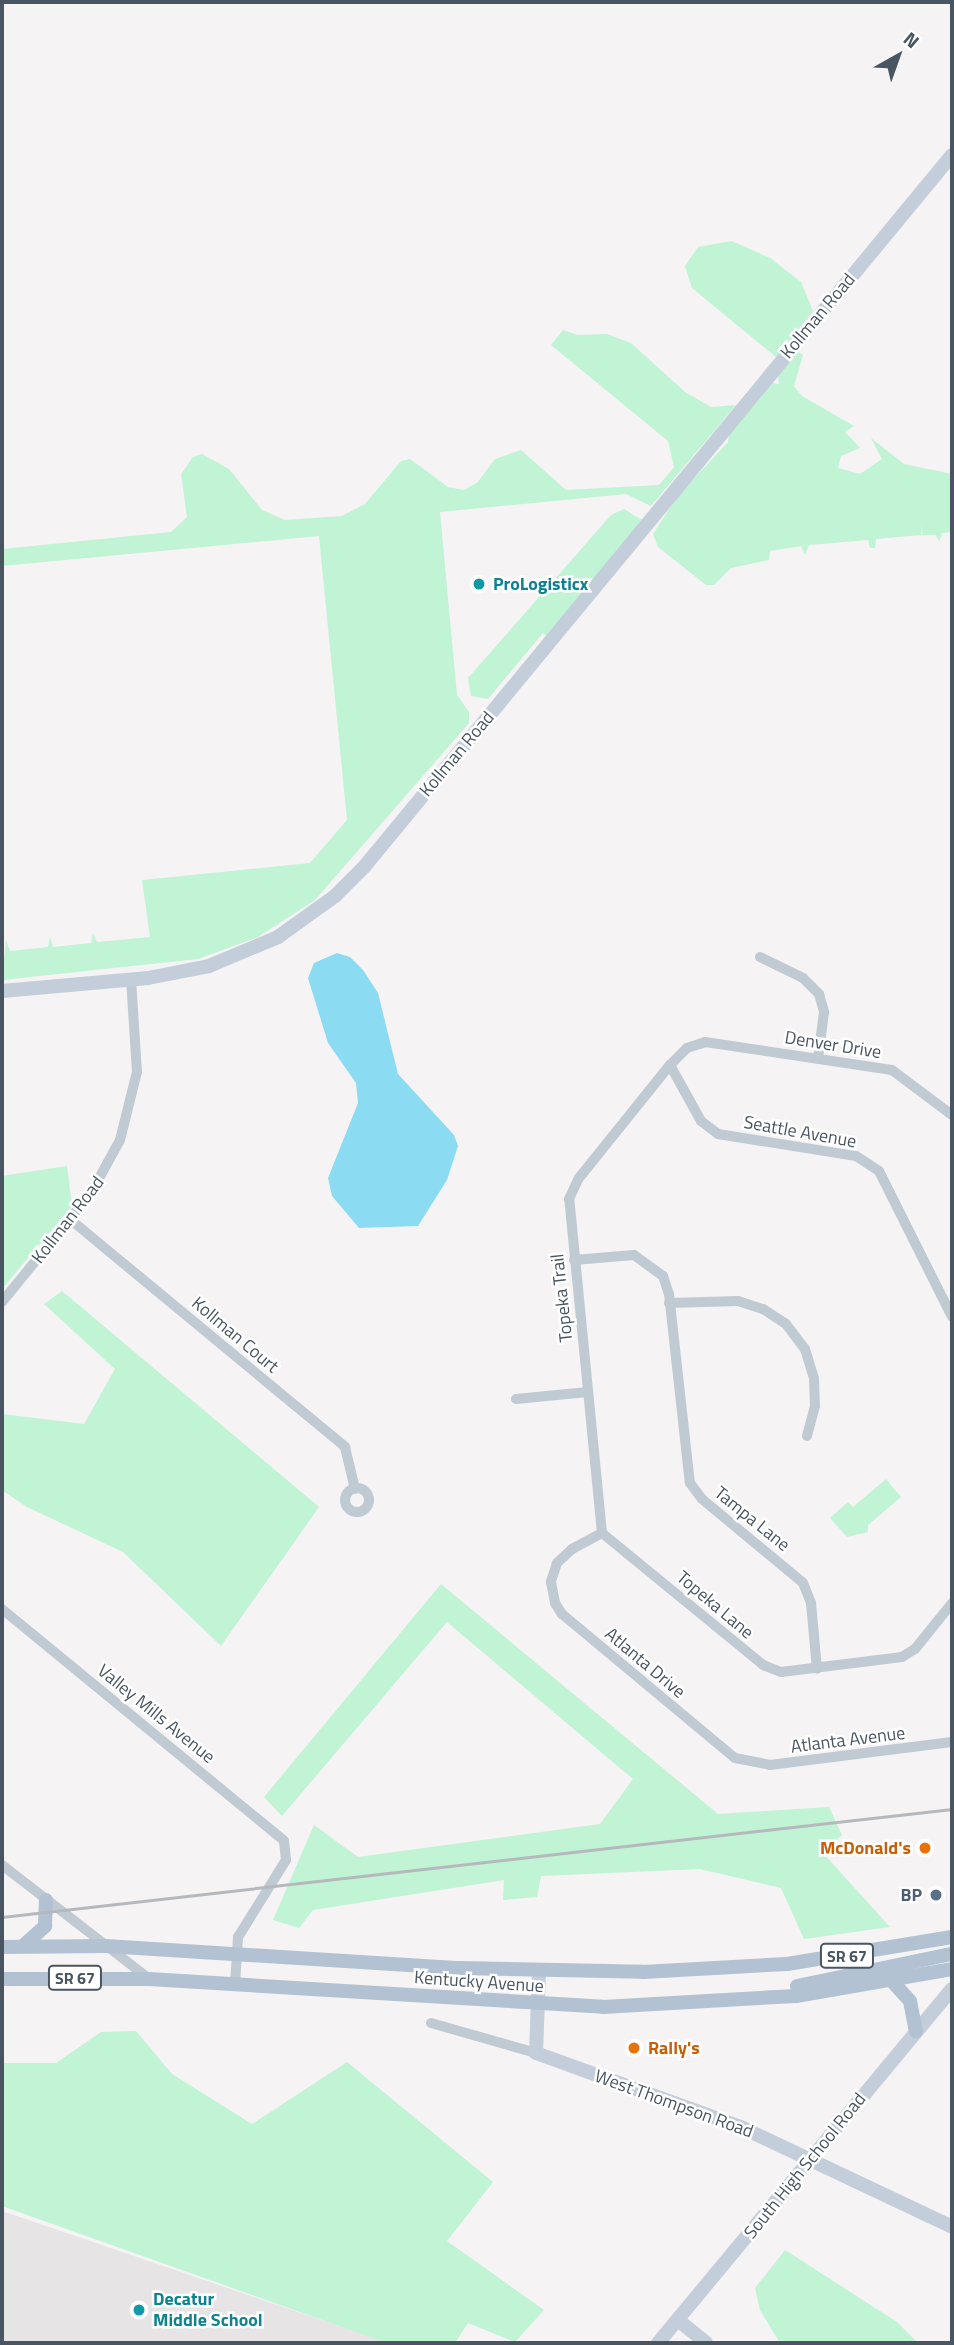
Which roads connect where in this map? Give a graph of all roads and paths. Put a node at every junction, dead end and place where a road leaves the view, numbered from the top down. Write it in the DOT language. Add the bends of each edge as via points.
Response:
graph roads {
  1 [pos="952,155"];
  2 [pos="760,957"];
  3 [pos="131,979"];
  4 [pos="2,991"];
  5 [pos="694,1044"];
  6 [pos="818,1059"];
  7 [pos="670,1065"];
  8 [pos="952,1115"];
  9 [pos="71,1220"];
  10 [pos="574,1260"];
  11 [pos="2,1302"];
  12 [pos="669,1303"];
  13 [pos="952,1317"];
  14 [pos="587,1392"];
  15 [pos="516,1399"];
  16 [pos="807,1436"];
  17 [pos="355,1489"];
  18 [pos="602,1533"];
  19 [pos="952,1603"];
  20 [pos="2,1609"];
  21 [pos="817,1669"];
  22 [pos="952,1742"];
  23 [pos="748,1763"];
  24 [pos="2,1865"];
  25 [pos="46,1900"];
  26 [pos="952,1937"];
  27 [pos="23,1946"];
  28 [pos="106,1946"];
  29 [pos="2,1947"];
  30 [pos="237,1953"];
  31 [pos="952,1954"];
  32 [pos="952,1969"];
  33 [pos="539,1972"];
  34 [pos="2,1979"];
  35 [pos="149,1979"];
  36 [pos="892,1980"];
  37 [pos="235,1985"];
  38 [pos="952,1989"];
  39 [pos="767,1999"];
  40 [pos="537,2005"];
  41 [pos="431,2023"];
  42 [pos="916,2031"];
  43 [pos="536,2053"];
  44 [pos="810,2159"];
  45 [pos="952,2227"];
  46 [pos="678,2320"];
  47 [pos="658,2343"];
  48 [pos="706,2343"];
  1 -- 3 [label="street, Kollman Road" via="354,878 313,914 254,949 201,968"];
  2 -- 6 [label="street" via="803,978 819,994 824,1012"];
  3 -- 4 [label="street"];
  3 -- 9 [label="street, Kollman Road" via="138,1058 130,1110 111,1161"];
  5 -- 6 [label="street, Denver Drive"];
  5 -- 7 [label="street, Topeka Trail"];
  6 -- 8 [label="street, Denver Drive" via="898,1073"];
  7 -- 10 [label="street, Topeka Trail" via="574,1185 569,1205"];
  7 -- 13 [label="street, Seattle Avenue" via="710,1129 856,1156 879,1171"];
  9 -- 11 [label="street, Kollman Road"];
  9 -- 17 [label="street, Kollman Court" via="346,1448"];
  10 -- 12 [label="street, Tampa Lane" via="641,1257 663,1276"];
  10 -- 14 [label="street, Topeka Trail"];
  12 -- 16 [label="street" via="738,1301 763,1309 786,1324 805,1349 814,1379 816,1405"];
  12 -- 21 [label="street, Tampa Lane" via="690,1483 702,1499 805,1585"];
  14 -- 15 [label="street"];
  14 -- 18 [label="street, Topeka Trail"];
  18 -- 21 [label="street, Topeka Lane" via="763,1665 781,1672"];
  18 -- 23 [label="street, Atlanta Drive" via="570,1550 554,1568 552,1595 562,1614 729,1753"];
  19 -- 21 [label="street, Topeka Lane" via="906,1656"];
  20 -- 30 [label="street, Valley Mills Avenue" via="288,1847 286,1860 242,1927"];
  22 -- 23 [label="street, Atlanta Avenue" via="770,1765"];
  24 -- 25 [label="street"];
  25 -- 27 [label="main road" via="45,1926"];
  25 -- 28 [label="street"];
  26 -- 33 [label="main road, Kentucky Avenue / SR 67" via="759,1966 674,1972"];
  27 -- 28 [label="main road, Kentucky Avenue / SR 67"];
  27 -- 29 [label="main road, Kentucky Avenue / SR 67"];
  28 -- 30 [label="main road, Kentucky Avenue / SR 67"];
  28 -- 35 [label="street"];
  30 -- 33 [label="main road, Kentucky Avenue / SR 67"];
  30 -- 37 [label="street"];
  31 -- 39 [label="main road" via="782,1989"];
  32 -- 36 [label="main road, Kentucky Avenue / SR 67"];
  33 -- 40 [label="street"];
  34 -- 35 [label="main road, Kentucky Avenue / SR 67"];
  35 -- 37 [label="main road, Kentucky Avenue / SR 67"];
  36 -- 39 [label="main road, Kentucky Avenue / SR 67"];
  36 -- 42 [label="main road" via="910,2001"];
  37 -- 40 [label="main road, Kentucky Avenue / SR 67"];
  38 -- 42 [label="street, South High School Road"];
  39 -- 40 [label="main road, Kentucky Avenue / SR 67" via="603,2007"];
  40 -- 43 [label="street"];
  41 -- 43 [label="street, West Thompson Road"];
  42 -- 44 [label="street, South High School Road"];
  43 -- 44 [label="street, West Thompson Road" via="721,2119"];
  44 -- 45 [label="street, West Thompson Road"];
  44 -- 46 [label="street, South High School Road"];
  46 -- 47 [label="street, South High School Road"];
  46 -- 48 [label="street"];
}
